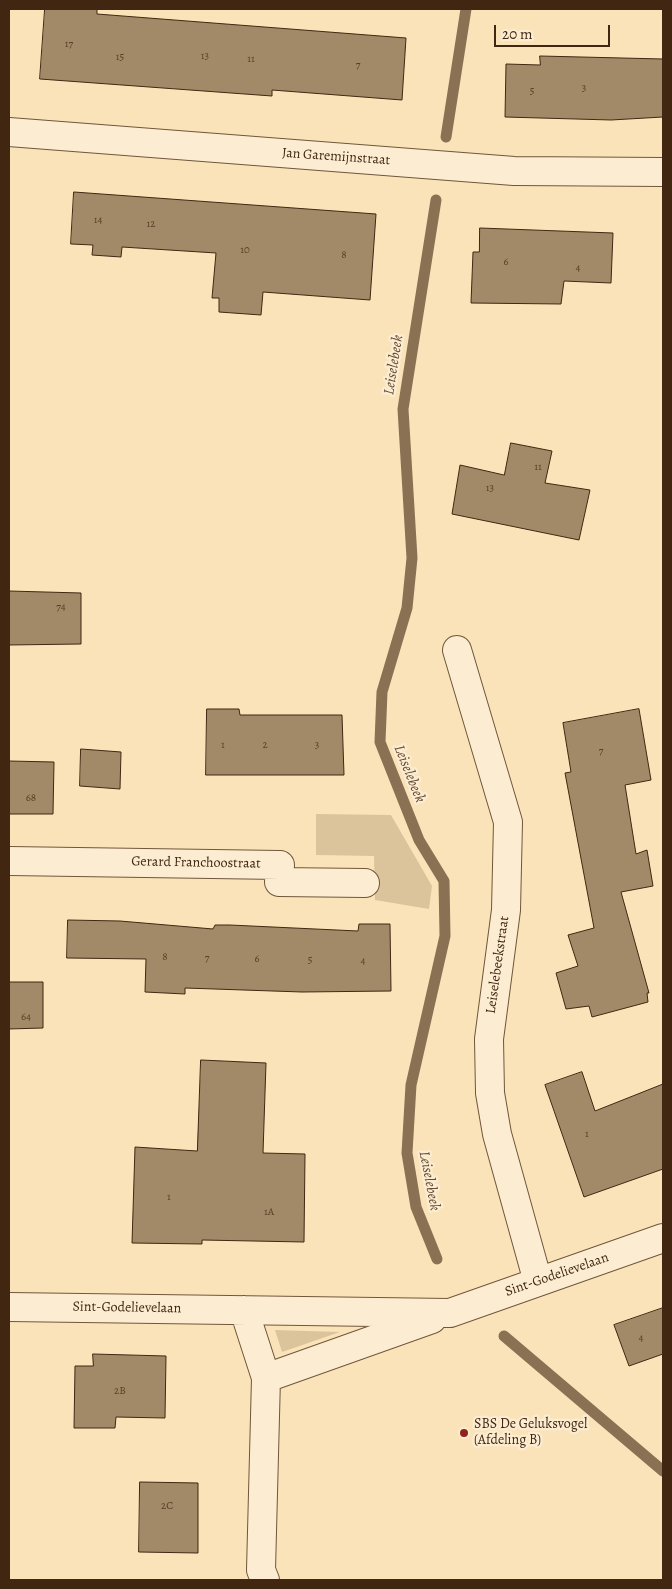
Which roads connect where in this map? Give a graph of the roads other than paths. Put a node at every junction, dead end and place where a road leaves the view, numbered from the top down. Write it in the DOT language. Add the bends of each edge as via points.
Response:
graph roads {
  1 [pos="9,132"];
  2 [pos="663,172"];
  3 [pos="456,650"];
  4 [pos="9,861"];
  5 [pos="365,883"];
  6 [pos="663,1238"];
  7 [pos="538,1282"];
  8 [pos="9,1307"];
  9 [pos="244,1310"];
  10 [pos="450,1313"];
  11 [pos="266,1378"];
  12 [pos="265,1580"];
  1 -- 2 [label="street, Jan Garemijnstraat" via="514,172"];
  3 -- 7 [label="street, Leiselebeekstraat" via="508,822 506,910 489,1039 490,1093 497,1134"];
  4 -- 5 [label="street, Gerard Franchoostraat" via="280,864 279,882"];
  6 -- 7 [label="street, Sint-Godelievelaan"];
  7 -- 10 [label="street, Sint-Godelievelaan"];
  8 -- 9 [label="street, Sint-Godelievelaan"];
  9 -- 10 [label="street, Sint-Godelievelaan"];
  9 -- 11 [label="street"];
  10 -- 11 [label="street, Sint-Godelievelaan"];
  11 -- 12 [label="street" via="261,1570"];
}
